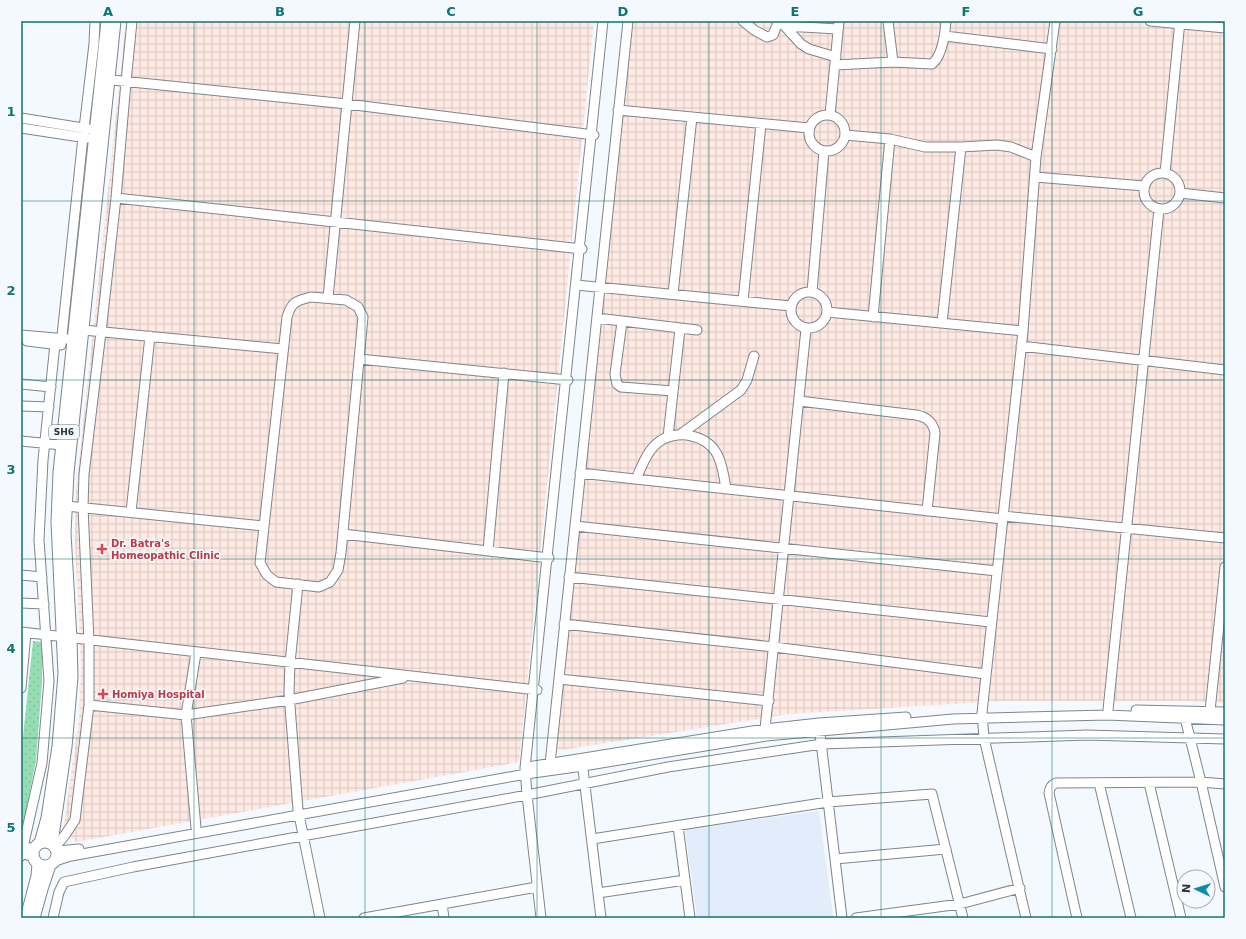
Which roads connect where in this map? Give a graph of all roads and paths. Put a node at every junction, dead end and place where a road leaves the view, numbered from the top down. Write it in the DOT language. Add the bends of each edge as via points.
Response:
graph roads {
  1 [pos="95,21"];
  2 [pos="107,21"];
  3 [pos="115,21"];
  4 [pos="132,21"];
  5 [pos="355,21"];
  6 [pos="604,21"];
  7 [pos="628,21"];
  8 [pos="743,21"];
  9 [pos="888,21"];
  10 [pos="946,21"];
  11 [pos="1054,21"];
  12 [pos="1150,21"];
  13 [pos="782,23"];
  14 [pos="1180,23"];
  15 [pos="839,25"];
  16 [pos="1225,28"];
  17 [pos="945,36"];
  18 [pos="1052,49"];
  19 [pos="835,61"];
  20 [pos="893,62"];
  21 [pos="105,79"];
  22 [pos="126,82"];
  23 [pos="347,104"];
  24 [pos="618,110"];
  25 [pos="830,115"];
  26 [pos="692,117"];
  27 [pos="21,118"];
  28 [pos="760,124"];
  29 [pos="21,128"];
  30 [pos="809,128"];
  31 [pos="94,135"];
  32 [pos="593,135"];
  33 [pos="845,135"];
  34 [pos="890,140"];
  35 [pos="961,147"];
  36 [pos="824,151"];
  37 [pos="1036,157"];
  38 [pos="1165,173"];
  39 [pos="1035,177"];
  40 [pos="1144,186"];
  41 [pos="1180,193"];
  42 [pos="116,198"];
  43 [pos="1225,198"];
  44 [pos="1159,209"];
  45 [pos="335,223"];
  46 [pos="581,249"];
  47 [pos="577,285"];
  48 [pos="600,287"];
  49 [pos="812,292"];
  50 [pos="673,294"];
  51 [pos="328,298"];
  52 [pos="743,301"];
  53 [pos="791,306"];
  54 [pos="827,312"];
  55 [pos="873,316"];
  56 [pos="597,318"];
  57 [pos="622,322"];
  58 [pos="942,323"];
  59 [pos="680,329"];
  60 [pos="806,329"];
  61 [pos="697,330"];
  62 [pos="1023,331"];
  63 [pos="101,332"];
  64 [pos="21,335"];
  65 [pos="150,336"];
  66 [pos="78,340"];
  67 [pos="21,341"];
  68 [pos="59,342"];
  69 [pos="1021,346"];
  70 [pos="283,349"];
  71 [pos="754,356"];
  72 [pos="359,359"];
  73 [pos="1144,361"];
  74 [pos="1225,370"];
  75 [pos="504,374"];
  76 [pos="567,380"];
  77 [pos="21,384"];
  78 [pos="51,387"];
  79 [pos="673,391"];
  80 [pos="799,401"];
  81 [pos="21,406"];
  82 [pos="49,407"];
  83 [pos="681,434"];
  84 [pos="668,438"];
  85 [pos="21,441"];
  86 [pos="45,443"];
  87 [pos="62,445"];
  88 [pos="580,473"];
  89 [pos="636,479"];
  90 [pos="726,489"];
  91 [pos="789,496"];
  92 [pos="66,506"];
  93 [pos="83,507"];
  94 [pos="927,511"];
  95 [pos="131,512"];
  96 [pos="1003,517"];
  97 [pos="264,526"];
  98 [pos="575,526"];
  99 [pos="1127,528"];
  100 [pos="342,534"];
  101 [pos="1225,538"];
  102 [pos="784,549"];
  103 [pos="488,551"];
  104 [pos="548,558"];
  105 [pos="1225,567"];
  106 [pos="997,570"];
  107 [pos="21,575"];
  108 [pos="42,576"];
  109 [pos="569,577"];
  110 [pos="298,584"];
  111 [pos="779,600"];
  112 [pos="21,603"];
  113 [pos="44,604"];
  114 [pos="991,622"];
  115 [pos="564,624"];
  116 [pos="24,633"];
  117 [pos="47,636"];
  118 [pos="67,638"];
  119 [pos="89,641"];
  120 [pos="774,647"];
  121 [pos="196,653"];
  122 [pos="290,663"];
  123 [pos="986,674"];
  124 [pos="413,677"];
  125 [pos="558,679"];
  126 [pos="21,688"];
  127 [pos="535,690"];
  128 [pos="289,700"];
  129 [pos="769,701"];
  130 [pos="89,705"];
  131 [pos="1108,710"];
  132 [pos="1210,711"];
  133 [pos="1225,712"];
  134 [pos="1184,714"];
  135 [pos="186,715"];
  136 [pos="982,716"];
  137 [pos="1225,720"];
  138 [pos="819,727"];
  139 [pos="766,729"];
  140 [pos="1190,737"];
  141 [pos="984,738"];
  142 [pos="1225,739"];
  143 [pos="822,744"];
  144 [pos="582,762"];
  145 [pos="550,764"];
  146 [pos="527,772"];
  147 [pos="1149,782"];
  148 [pos="1201,782"];
  149 [pos="586,783"];
  150 [pos="1099,783"];
  151 [pos="1225,784"];
  152 [pos="527,795"];
  153 [pos="828,802"];
  154 [pos="298,812"];
  155 [pos="678,826"];
  156 [pos="196,828"];
  157 [pos="303,836"];
  158 [pos="592,839"];
  159 [pos="946,849"];
  160 [pos="28,852"];
  161 [pos="54,853"];
  162 [pos="835,859"];
  163 [pos="685,880"];
  164 [pos="1225,886"];
  165 [pos="537,887"];
  166 [pos="1020,888"];
  167 [pos="598,893"];
  168 [pos="442,904"];
  169 [pos="960,904"];
  170 [pos="26,918"];
  171 [pos="34,918"];
  172 [pos="53,918"];
  173 [pos="320,918"];
  174 [pos="364,918"];
  175 [pos="444,918"];
  176 [pos="541,918"];
  177 [pos="601,918"];
  178 [pos="690,918"];
  179 [pos="842,918"];
  180 [pos="856,918"];
  181 [pos="963,918"];
  182 [pos="1026,918"];
  183 [pos="1077,918"];
  184 [pos="1131,918"];
  185 [pos="1181,918"];
  1 -- 31 [label="street"];
  2 -- 21 [label="main road, SH6"];
  3 -- 21 [label="main road, SH6"];
  4 -- 22 [label="street"];
  5 -- 23 [label="street"];
  6 -- 32 [label="street"];
  7 -- 24 [label="street"];
  8 -- 13 [label="street" via="767,37 773,35 777,25"];
  9 -- 20 [label="street"];
  10 -- 17 [label="street"];
  11 -- 18 [label="street"];
  12 -- 14 [label="street"];
  13 -- 15 [label="street"];
  13 -- 19 [label="street" via="802,44"];
  14 -- 16 [label="street"];
  14 -- 38 [label="street"];
  15 -- 19 [label="street"];
  17 -- 18 [label="street"];
  17 -- 20 [label="street" via="932,64"];
  18 -- 37 [label="street"];
  19 -- 20 [label="street"];
  19 -- 25 [label="street"];
  21 -- 22 [label="street"];
  21 -- 31 [label="main road, SH6"];
  22 -- 23 [label="street"];
  22 -- 42 [label="street"];
  23 -- 32 [label="street"];
  23 -- 45 [label="street"];
  24 -- 26 [label="street"];
  24 -- 48 [label="street"];
  25 -- 30 [label="street" via="816,118"];
  25 -- 33 [label="street" via="843,123"];
  26 -- 28 [label="street"];
  26 -- 50 [label="street"];
  27 -- 31 [label="street"];
  28 -- 30 [label="street"];
  28 -- 52 [label="street"];
  29 -- 31 [label="street"];
  30 -- 36 [label="street" via="812,143 817,149"];
  31 -- 66 [label="main road, SH6"];
  31 -- 68 [label="street"];
  32 -- 46 [label="street"];
  33 -- 34 [label="street"];
  33 -- 36 [label="street" via="843,143 837,149"];
  34 -- 35 [label="street" via="925,147"];
  34 -- 55 [label="street"];
  35 -- 37 [label="street" via="997,145 1011,147"];
  35 -- 58 [label="street"];
  36 -- 49 [label="street"];
  37 -- 39 [label="street"];
  38 -- 40 [label="street" via="1151,176"];
  38 -- 41 [label="street" via="1177,181"];
  39 -- 40 [label="street"];
  39 -- 62 [label="street"];
  40 -- 44 [label="street" via="1146,201"];
  41 -- 43 [label="street"];
  41 -- 44 [label="street" via="1172,207"];
  42 -- 45 [label="street"];
  42 -- 63 [label="street"];
  44 -- 73 [label="street"];
  45 -- 46 [label="street"];
  45 -- 51 [label="street"];
  46 -- 47 [label="street"];
  47 -- 48 [label="street"];
  47 -- 76 [label="street"];
  48 -- 50 [label="street"];
  48 -- 56 [label="street"];
  49 -- 53 [label="street" via="798,295"];
  49 -- 54 [label="street" via="824,300"];
  50 -- 52 [label="street"];
  51 -- 70 [label="street" via="311,297 290,306 286,317"];
  51 -- 72 [label="street" via="346,300 358,307 363,317"];
  52 -- 53 [label="street"];
  53 -- 60 [label="street" via="793,320"];
  54 -- 55 [label="street"];
  54 -- 60 [label="street" via="819,326"];
  55 -- 58 [label="street"];
  56 -- 57 [label="street"];
  56 -- 88 [label="street"];
  57 -- 59 [label="street"];
  57 -- 79 [label="street" via="615,374 617,384 621,387"];
  58 -- 62 [label="street"];
  59 -- 61 [label="street"];
  59 -- 79 [label="street"];
  60 -- 80 [label="street"];
  62 -- 69 [label="street"];
  63 -- 65 [label="street"];
  63 -- 66 [label="street"];
  63 -- 93 [label="street" via="84,474"];
  64 -- 68 [label="street"];
  65 -- 70 [label="street"];
  65 -- 95 [label="street"];
  66 -- 68 [label="street"];
  66 -- 87 [label="main road, SH6"];
  66 -- 92 [label="main road, SH6"];
  67 -- 68 [label="street"];
  68 -- 78 [label="street"];
  69 -- 73 [label="street"];
  69 -- 96 [label="street"];
  70 -- 97 [label="street"];
  71 -- 83 [label="street" via="747,380 741,390"];
  72 -- 75 [label="street"];
  72 -- 100 [label="street"];
  73 -- 74 [label="street"];
  73 -- 99 [label="street"];
  75 -- 76 [label="street"];
  75 -- 103 [label="street"];
  76 -- 104 [label="street"];
  77 -- 78 [label="street"];
  78 -- 82 [label="street"];
  79 -- 84 [label="street"];
  80 -- 91 [label="street"];
  80 -- 94 [label="street" via="923,416 930,421 935,433"];
  81 -- 82 [label="street"];
  82 -- 86 [label="street"];
  83 -- 84 [label="street"];
  83 -- 90 [label="street" via="698,437 712,447 723,467"];
  84 -- 89 [label="street" via="660,440 647,454"];
  85 -- 86 [label="street"];
  86 -- 87 [label="street"];
  86 -- 108 [label="street" via="39,540"];
  87 -- 118 [label="main road, SH6" via="57,522"];
  88 -- 89 [label="street"];
  88 -- 98 [label="street"];
  89 -- 90 [label="street"];
  90 -- 91 [label="street"];
  91 -- 94 [label="street"];
  91 -- 102 [label="street"];
  92 -- 93 [label="street"];
  92 -- 118 [label="main road, SH6"];
  93 -- 95 [label="street"];
  93 -- 119 [label="street"];
  94 -- 96 [label="street"];
  95 -- 97 [label="street"];
  96 -- 99 [label="street"];
  96 -- 106 [label="street"];
  97 -- 110 [label="street" via="260,563 267,575 276,582"];
  98 -- 102 [label="street"];
  98 -- 109 [label="street"];
  99 -- 101 [label="street"];
  99 -- 131 [label="street"];
  100 -- 103 [label="street"];
  100 -- 110 [label="street" via="338,570 330,582 319,587"];
  102 -- 106 [label="street"];
  102 -- 111 [label="street"];
  103 -- 104 [label="street"];
  104 -- 127 [label="street"];
  105 -- 132 [label="street"];
  106 -- 114 [label="street"];
  107 -- 108 [label="street"];
  108 -- 113 [label="street"];
  109 -- 111 [label="street"];
  109 -- 115 [label="street"];
  110 -- 122 [label="street"];
  111 -- 114 [label="street"];
  111 -- 120 [label="street"];
  112 -- 113 [label="street"];
  113 -- 117 [label="street"];
  114 -- 123 [label="street"];
  115 -- 120 [label="street"];
  115 -- 125 [label="street"];
  116 -- 117 [label="street"];
  116 -- 126 [label="street"];
  117 -- 118 [label="street"];
  117 -- 160 [label="street" via="49,680 42,763"];
  118 -- 119 [label="street"];
  118 -- 160 [label="main road, SH6" via="58,746 47,818"];
  118 -- 161 [label="main road, SH6" via="72,677"];
  119 -- 121 [label="street"];
  119 -- 130 [label="street"];
  120 -- 123 [label="street"];
  120 -- 129 [label="street"];
  121 -- 122 [label="street"];
  121 -- 135 [label="street"];
  122 -- 124 [label="street"];
  122 -- 128 [label="street"];
  123 -- 136 [label="street"];
  124 -- 127 [label="street"];
  124 -- 128 [label="street"];
  125 -- 129 [label="street"];
  125 -- 145 [label="street"];
  127 -- 146 [label="street"];
  128 -- 135 [label="street"];
  128 -- 154 [label="street"];
  129 -- 139 [label="street"];
  130 -- 135 [label="street"];
  130 -- 161 [label="street" via="74,820"];
  131 -- 134 [label="street"];
  131 -- 136 [label="street"];
  132 -- 133 [label="street"];
  132 -- 134 [label="street"];
  134 -- 136 [label="street"];
  134 -- 137 [label="street"];
  134 -- 140 [label="street"];
  135 -- 156 [label="street"];
  136 -- 138 [label="street"];
  136 -- 141 [label="street"];
  138 -- 139 [label="street"];
  138 -- 143 [label="street"];
  138 -- 144 [label="street"];
  139 -- 144 [label="street"];
  140 -- 141 [label="street" via="1087,735"];
  140 -- 142 [label="street"];
  140 -- 148 [label="street"];
  141 -- 143 [label="street"];
  141 -- 166 [label="street"];
  143 -- 149 [label="street" via="668,767"];
  143 -- 153 [label="street"];
  144 -- 145 [label="street"];
  144 -- 146 [label="street"];
  144 -- 149 [label="street"];
  145 -- 146 [label="street"];
  146 -- 152 [label="street"];
  146 -- 154 [label="street"];
  147 -- 148 [label="street"];
  147 -- 150 [label="street"];
  147 -- 185 [label="street"];
  148 -- 151 [label="street"];
  148 -- 164 [label="street"];
  149 -- 152 [label="street"];
  149 -- 158 [label="street"];
  150 -- 183 [label="street" via="1056,783 1050,788 1049,793"];
  150 -- 184 [label="street"];
  152 -- 157 [label="street"];
  152 -- 165 [label="street"];
  153 -- 155 [label="street"];
  153 -- 159 [label="street" via="932,794"];
  153 -- 162 [label="street"];
  154 -- 156 [label="street"];
  154 -- 157 [label="street"];
  154 -- 161 [label="street" via="71,856"];
  155 -- 158 [label="street"];
  155 -- 163 [label="street"];
  156 -- 161 [label="street"];
  157 -- 172 [label="street" via="64,882"];
  157 -- 173 [label="street"];
  158 -- 167 [label="street"];
  159 -- 162 [label="street"];
  159 -- 169 [label="street"];
  160 -- 161 [label="main road" via="48,842"];
  160 -- 161 [label="main road" via="43,866"];
  160 -- 170 [label="main road, SH6" via="37,876"];
  161 -- 171 [label="main road, SH6"];
  162 -- 179 [label="street"];
  163 -- 167 [label="street"];
  163 -- 178 [label="street"];
  165 -- 168 [label="street"];
  165 -- 176 [label="street"];
  166 -- 169 [label="street"];
  166 -- 182 [label="street"];
  167 -- 177 [label="street"];
  168 -- 174 [label="street"];
  168 -- 175 [label="street"];
  169 -- 180 [label="street"];
  169 -- 181 [label="street"];
}
